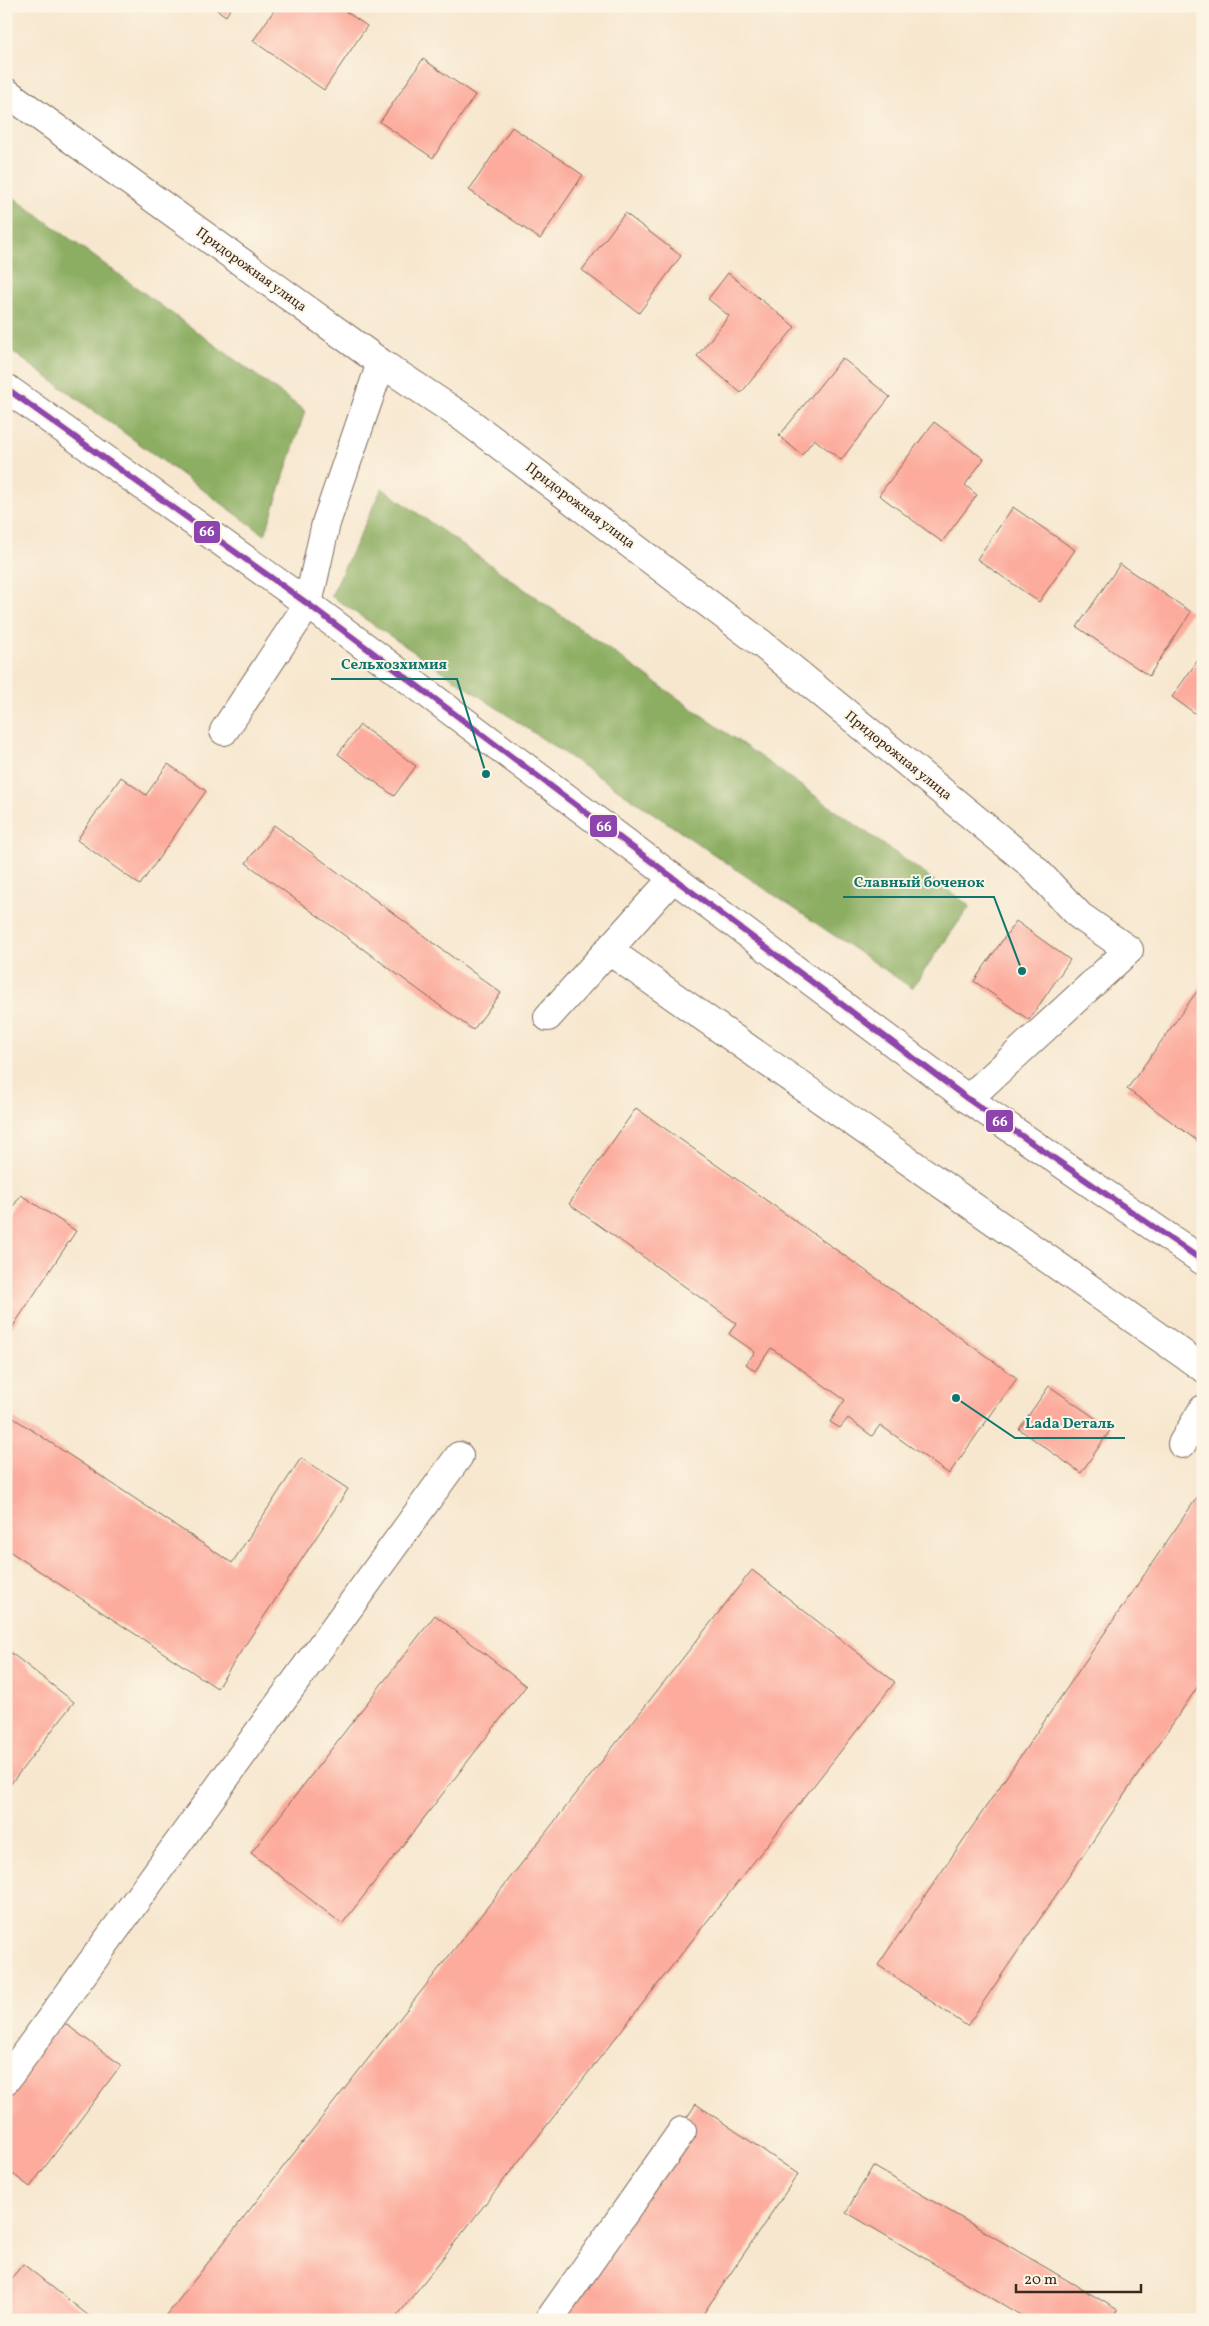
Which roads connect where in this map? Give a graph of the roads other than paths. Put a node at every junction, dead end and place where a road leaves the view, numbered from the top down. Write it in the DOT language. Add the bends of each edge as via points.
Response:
graph roads {
  1 [pos="6,92"];
  2 [pos="381,363"];
  3 [pos="6,388"];
  4 [pos="308,604"];
  5 [pos="224,731"];
  6 [pos="673,878"];
  7 [pos="608,950"];
  8 [pos="548,1017"];
  9 [pos="968,1099"];
  10 [pos="1203,1261"];
  11 [pos="1203,1368"];
  12 [pos="1203,1408"];
  13 [pos="1182,1444"];
  14 [pos="459,1456"];
  15 [pos="6,2080"];
  16 [pos="682,2131"];
  17 [pos="549,2320"];
  1 -- 2 [label="street, Придорожная улица"];
  2 -- 4 [label="street" via="326,523"];
  2 -- 9 [label="street, Придорожная улица" via="461,416 762,644 1028,862 1080,916 1129,950"];
  3 -- 4 [label="street"];
  4 -- 5 [label="street"];
  4 -- 6 [label="street"];
  6 -- 7 [label="street"];
  6 -- 9 [label="street"];
  7 -- 8 [label="street"];
  7 -- 11 [label="street"];
  9 -- 10 [label="street"];
  12 -- 13 [label="street"];
  14 -- 15 [label="street"];
  16 -- 17 [label="street"];
}
